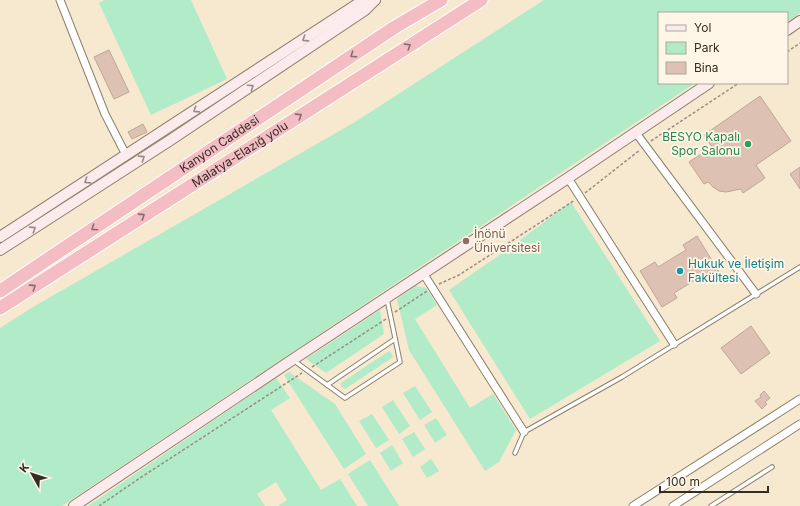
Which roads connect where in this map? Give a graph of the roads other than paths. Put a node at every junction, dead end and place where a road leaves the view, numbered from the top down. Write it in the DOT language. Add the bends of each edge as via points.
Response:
graph roads {
  1 [pos="60,0"];
  2 [pos="375,0"];
  3 [pos="434,0"];
  4 [pos="440,0"];
  5 [pos="481,0"];
  6 [pos="800,21"];
  7 [pos="398,25"];
  8 [pos="788,29"];
  9 [pos="708,84"];
  10 [pos="636,133"];
  11 [pos="126,155"];
  12 [pos="568,178"];
  13 [pos="0,237"];
  14 [pos="0,250"];
  15 [pos="800,267"];
  16 [pos="423,272"];
  17 [pos="0,290"];
  18 [pos="756,294"];
  19 [pos="386,297"];
  20 [pos="0,308"];
  21 [pos="395,339"];
  22 [pos="674,344"];
  23 [pos="292,360"];
  24 [pos="327,385"];
  25 [pos="800,399"];
  26 [pos="800,424"];
  27 [pos="524,432"];
  28 [pos="515,453"];
  29 [pos="772,467"];
  30 [pos="74,506"];
  31 [pos="633,506"];
  32 [pos="673,506"];
  33 [pos="711,506"];
  1 -- 11 [label="street" via="105,114"];
  2 -- 11 [label="street, one-way" via="359,3"];
  14 -- 2 [label="street, one-way" via="306,50 365,10"];
  3 -- 7 [label="highway"];
  4 -- 7 [label="highway, Kanyon Caddesi"];
  20 -- 5 [label="highway, Malatya-Elazığ yolu, one-way"];
  6 -- 8 [label="street"];
  7 -- 17 [label="highway, Kanyon Caddesi, one-way"];
  9 -- 10 [label="street"];
  10 -- 12 [label="street"];
  10 -- 18 [label="street"];
  11 -- 13 [label="street, one-way"];
  12 -- 16 [label="street"];
  12 -- 22 [label="street"];
  15 -- 18 [label="lane"];
  16 -- 19 [label="street"];
  16 -- 27 [label="street"];
  18 -- 22 [label="lane"];
  19 -- 21 [label="lane"];
  19 -- 23 [label="street"];
  21 -- 24 [label="lane"];
  21 -- 24 [label="lane" via="400,362 345,398"];
  22 -- 27 [label="lane" via="622,377"];
  23 -- 24 [label="lane"];
  23 -- 30 [label="street"];
  25 -- 31 [label="street"];
  26 -- 32 [label="street"];
  27 -- 28 [label="lane"];
  29 -- 33 [label="lane"];
}
